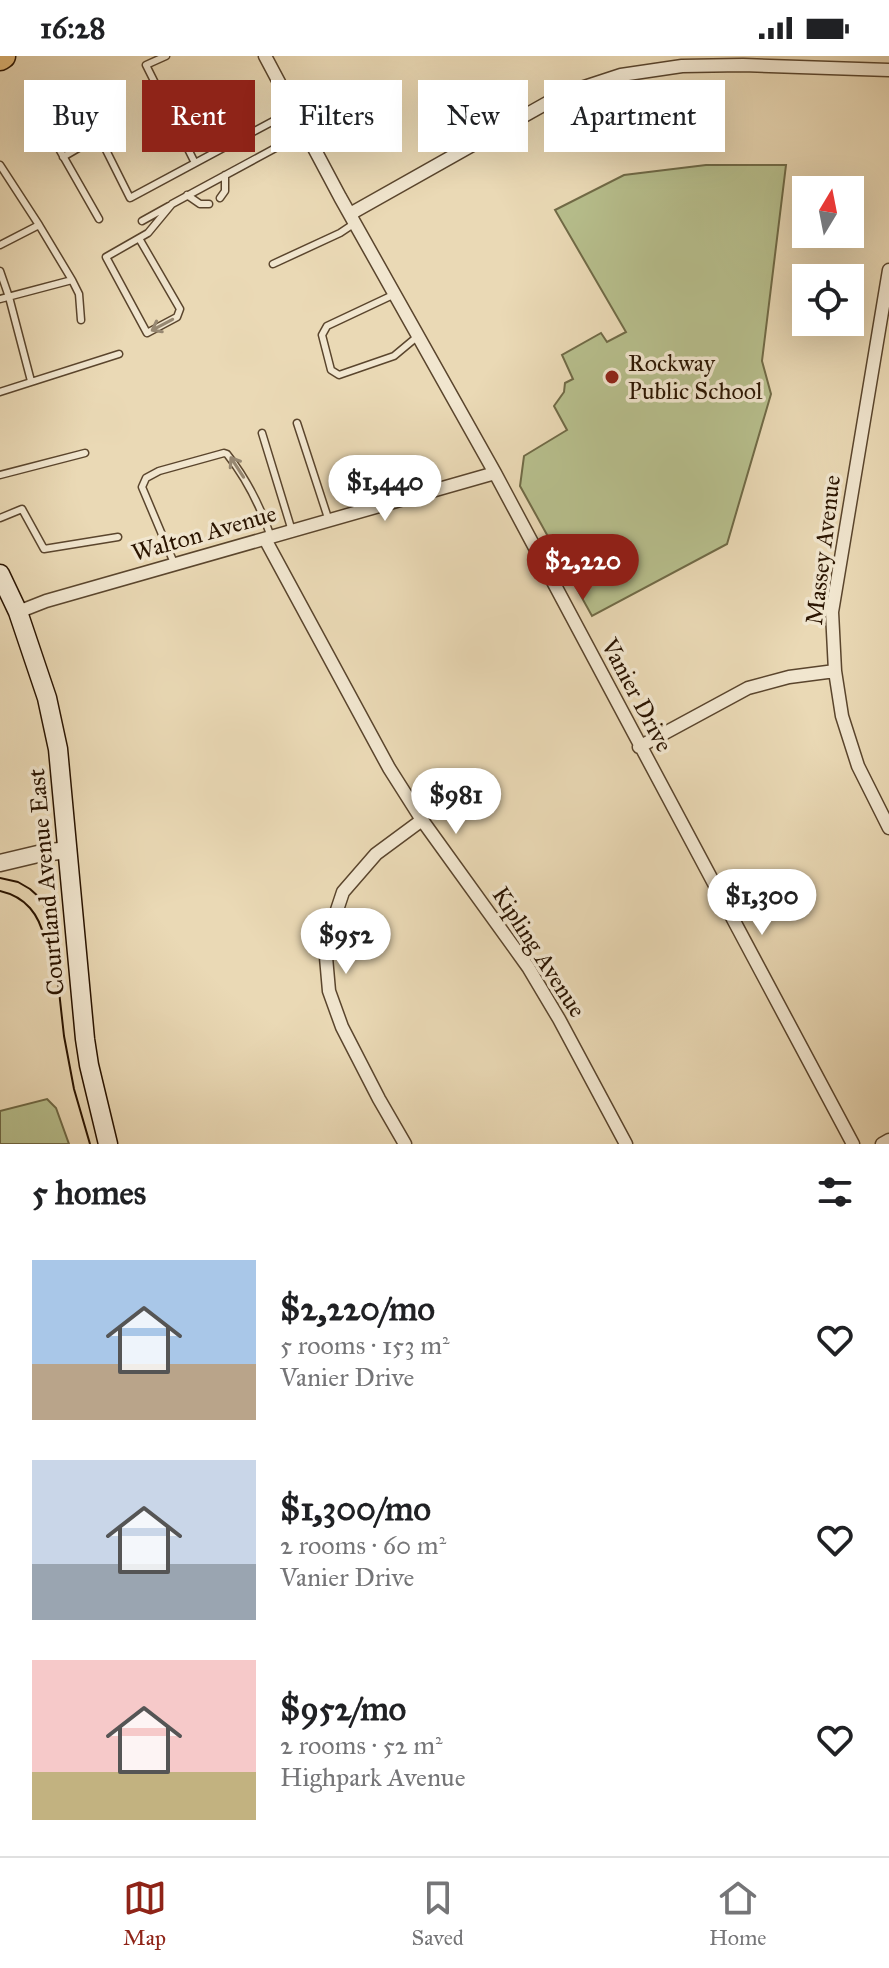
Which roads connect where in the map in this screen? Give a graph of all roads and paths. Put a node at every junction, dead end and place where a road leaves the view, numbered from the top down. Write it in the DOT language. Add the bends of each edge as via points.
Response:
graph roads {
  1 [pos="166,56"];
  2 [pos="265,56"];
  3 [pos="889,70"];
  4 [pos="278,80"];
  5 [pos="271,122"];
  6 [pos="271,150"];
  7 [pos="60,152"];
  8 [pos="316,152"];
  9 [pos="63,157"];
  10 [pos="195,163"];
  11 [pos="0,165"];
  12 [pos="225,175"];
  13 [pos="187,195"];
  14 [pos="220,198"];
  15 [pos="172,204"];
  16 [pos="209,204"];
  17 [pos="352,218"];
  18 [pos="99,219"];
  19 [pos="142,221"];
  20 [pos="39,225"];
  21 [pos="140,240"];
  22 [pos="0,245"];
  23 [pos="273,264"];
  24 [pos="889,270"];
  25 [pos="0,271"];
  26 [pos="72,280"];
  27 [pos="395,294"];
  28 [pos="9,297"];
  29 [pos="0,299"];
  30 [pos="81,320"];
  31 [pos="418,336"];
  32 [pos="119,354"];
  33 [pos="31,381"];
  34 [pos="0,392"];
  35 [pos="297,423"];
  36 [pos="262,433"];
  37 [pos="85,453"];
  38 [pos="495,473"];
  39 [pos="0,475"];
  40 [pos="0,518"];
  41 [pos="329,521"];
  42 [pos="292,531"];
  43 [pos="118,537"];
  44 [pos="268,538"];
  45 [pos="175,565"];
  46 [pos="0,574"];
  47 [pos="9,603"];
  48 [pos="835,671"];
  49 [pos="639,747"];
  50 [pos="422,820"];
  51 [pos="889,828"];
  52 [pos="68,850"];
  53 [pos="0,863"];
  54 [pos="889,1140"];
  55 [pos="108,1144"];
  56 [pos="405,1144"];
  57 [pos="626,1144"];
  58 [pos="853,1144"];
  59 [pos="882,1144"];
  1 -- 10 [label="lane" via="146,65"];
  2 -- 4 [label="street, Vanier Drive"];
  3 -- 17 [label="street" via="682,66 621,75 563,94"];
  5 -- 10 [label="lane"];
  6 -- 12 [label="lane"];
  7 -- 9 [label="lane"];
  8 -- 17 [label="street, Vanier Drive"];
  9 -- 10 [label="lane" via="99,136 130,198"];
  9 -- 18 [label="lane"];
  11 -- 20 [label="lane"];
  12 -- 13 [label="lane"];
  12 -- 14 [label="lane"];
  13 -- 15 [label="lane"];
  13 -- 16 [label="lane"];
  15 -- 19 [label="lane"];
  15 -- 21 [label="lane"];
  17 -- 23 [label="lane" via="340,233"];
  17 -- 27 [label="street, Vanier Drive"];
  20 -- 22 [label="lane"];
  20 -- 26 [label="lane"];
  21 -- 21 [label="lane, one-way" via="180,309 177,317 147,333 106,257"];
  24 -- 48 [label="street, Massey Avenue" via="832,612"];
  25 -- 28 [label="lane"];
  26 -- 28 [label="lane"];
  26 -- 30 [label="lane"];
  27 -- 31 [label="street, Vanier Drive"];
  27 -- 31 [label="lane" via="327,326 322,335 331,370 339,375 394,356"];
  28 -- 29 [label="lane"];
  28 -- 33 [label="lane"];
  31 -- 38 [label="street, Vanier Drive"];
  32 -- 33 [label="lane"];
  33 -- 34 [label="lane"];
  35 -- 41 [label="lane"];
  36 -- 42 [label="lane"];
  37 -- 39 [label="lane"];
  38 -- 41 [label="street, Walton Avenue"];
  38 -- 49 [label="street, Vanier Drive"];
  40 -- 43 [label="lane" via="22,509 44,549"];
  41 -- 42 [label="street, Walton Avenue"];
  42 -- 44 [label="street, Walton Avenue"];
  44 -- 45 [label="street, Walton Avenue"];
  44 -- 45 [label="lane, one-way" via="257,503 227,454 159,471 142,487"];
  44 -- 50 [label="street, Kipling Avenue" via="389,768"];
  45 -- 47 [label="street, Walton Avenue" via="40,603"];
  46 -- 47 [label="main road, Courtland Avenue East"];
  47 -- 52 [label="main road, Courtland Avenue East" via="47,698"];
  48 -- 49 [label="street" via="748,688"];
  48 -- 51 [label="street, Massey Avenue" via="858,766"];
  49 -- 58 [label="street, Vanier Drive"];
  50 -- 56 [label="street" via="376,854 343,892 326,957 329,991 342,1027"];
  50 -- 57 [label="street, Kipling Avenue" via="528,967"];
  52 -- 53 [label="street"];
  52 -- 55 [label="main road, Courtland Avenue East" via="85,1039"];
  54 -- 59 [label="street"];
}
